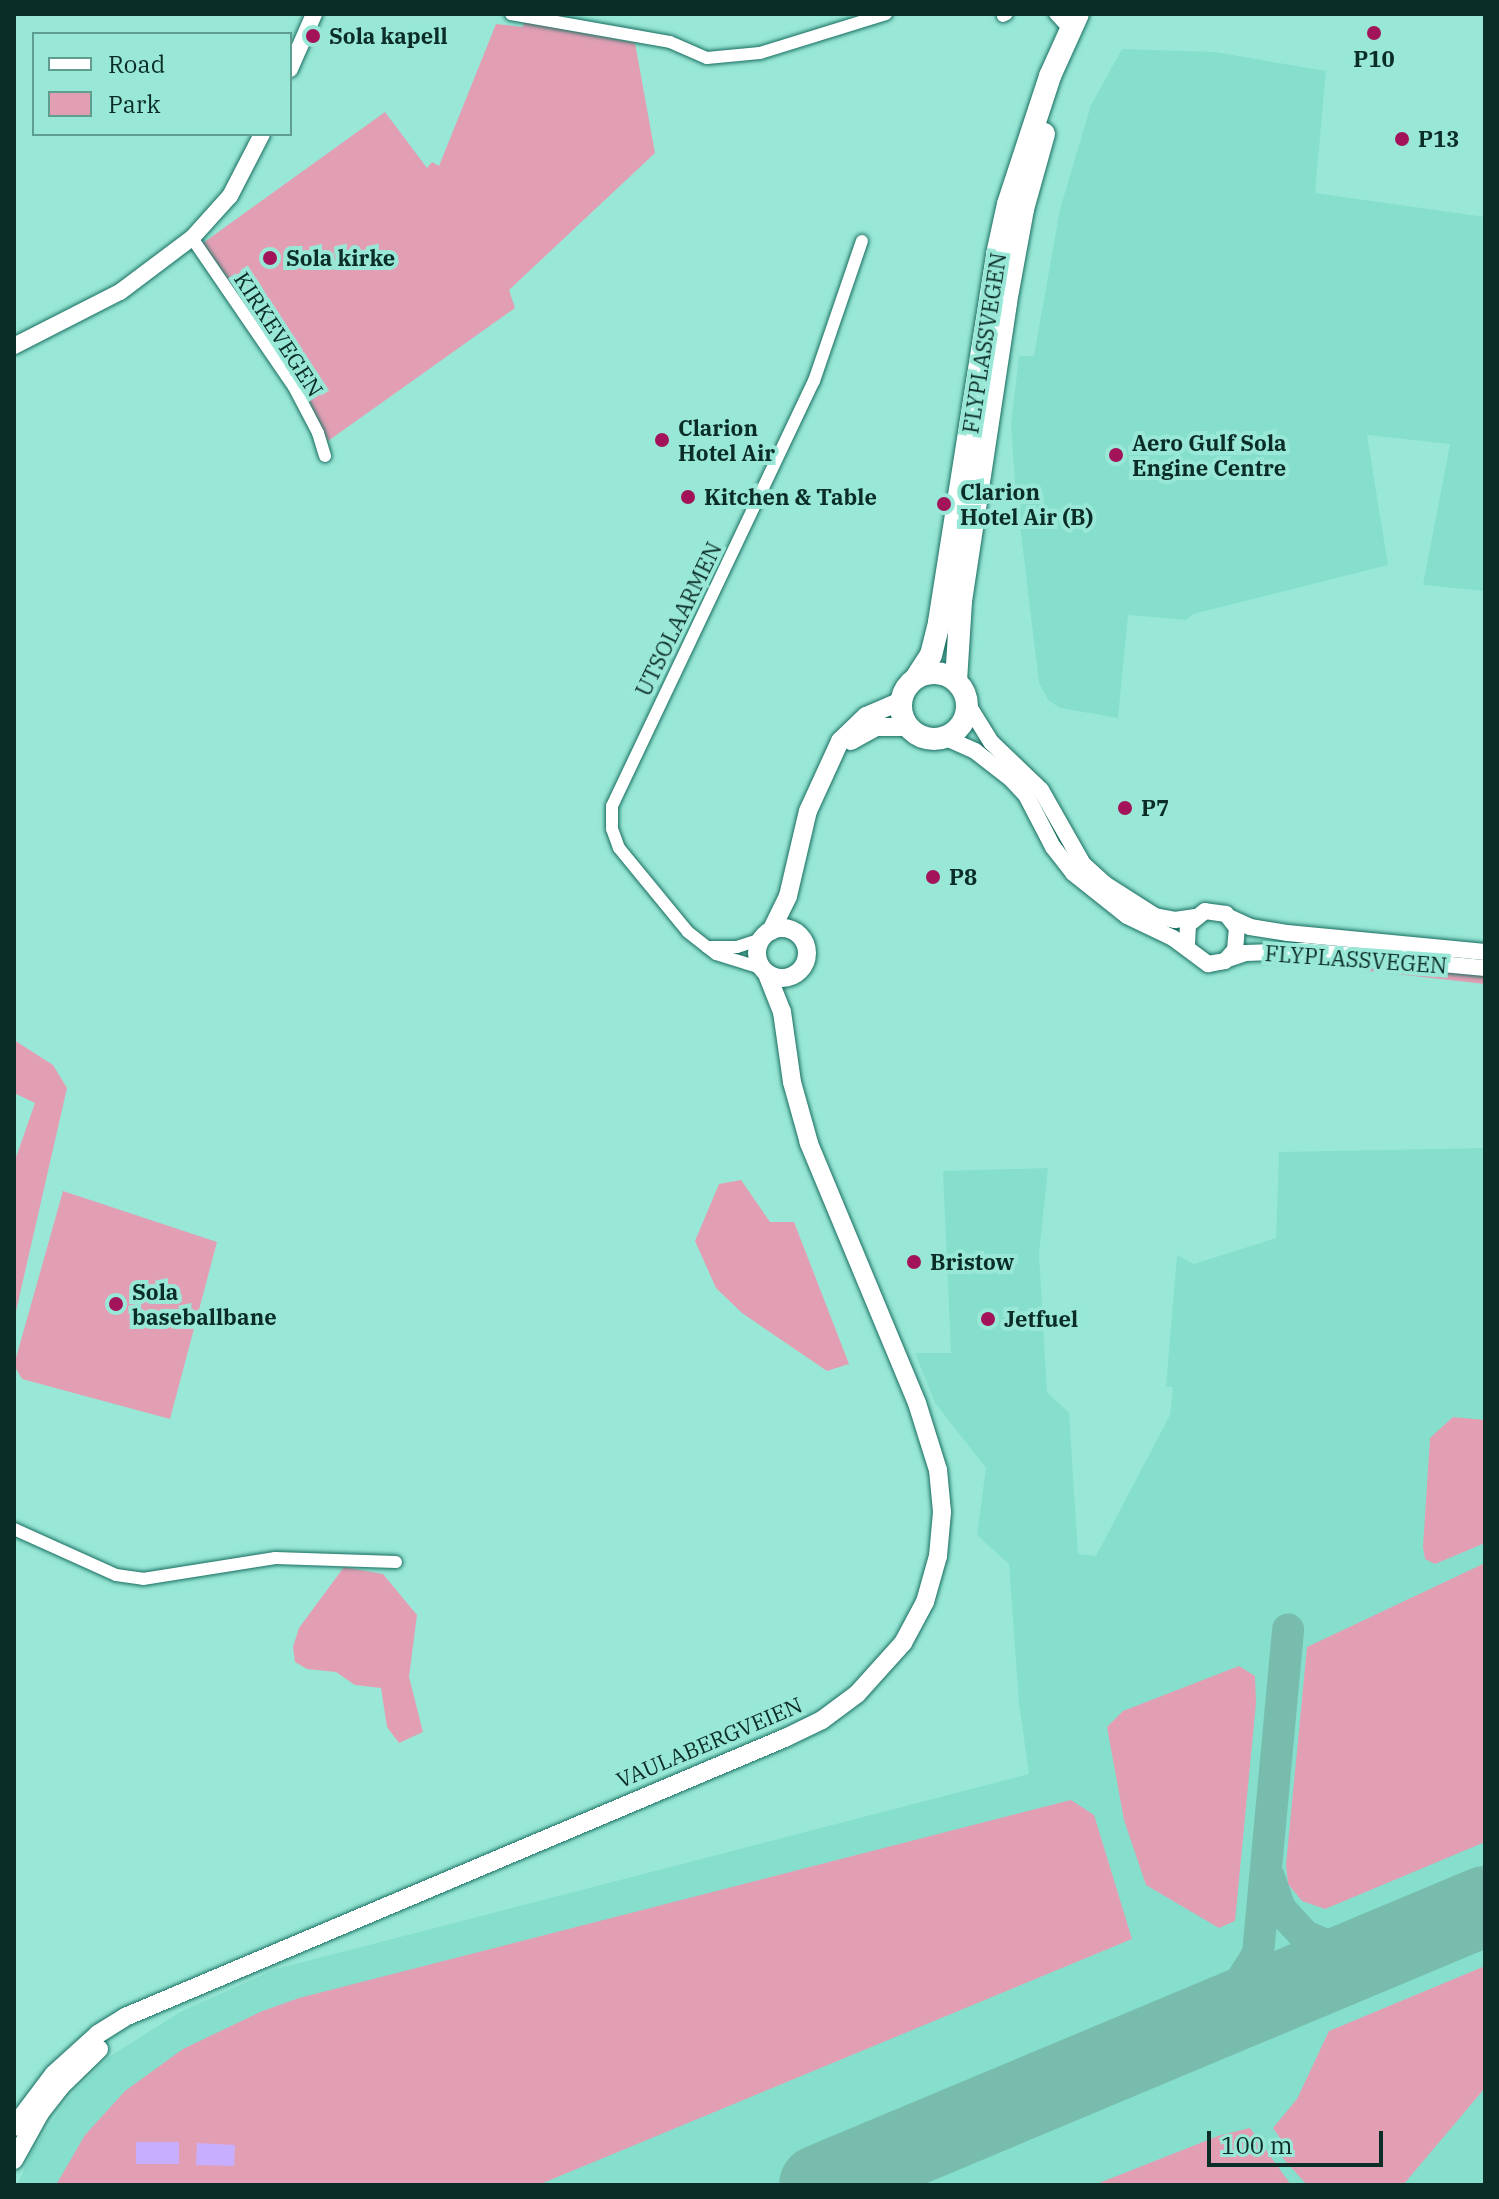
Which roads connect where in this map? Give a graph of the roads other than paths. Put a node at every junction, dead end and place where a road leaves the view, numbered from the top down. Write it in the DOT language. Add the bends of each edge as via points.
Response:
graph roads {
  1 [pos="314,14"];
  2 [pos="511,14"];
  3 [pos="886,14"];
  4 [pos="1094,14"];
  5 [pos="1068,19"];
  6 [pos="292,64"];
  7 [pos="261,136"];
  8 [pos="192,238"];
  9 [pos="862,241"];
  10 [pos="14,346"];
  11 [pos="325,456"];
  12 [pos="916,678"];
  13 [pos="956,681"];
  14 [pos="901,701"];
  15 [pos="968,705"];
  16 [pos="908,727"];
  17 [pos="946,738"];
  18 [pos="834,755"];
  19 [pos="788,896"];
  20 [pos="1194,917"];
  21 [pos="1231,918"];
  22 [pos="766,935"];
  23 [pos="799,936"];
  24 [pos="1187,946"];
  25 [pos="707,947"];
  26 [pos="1485,952"];
  27 [pos="1228,959"];
  28 [pos="1485,968"];
  29 [pos="764,971"];
  30 [pos="799,971"];
  31 [pos="782,1012"];
  32 [pos="14,1529"];
  33 [pos="396,1562"];
  34 [pos="162,2001"];
  35 [pos="14,2127"];
  36 [pos="14,2160"];
  1 -- 6 [label="street"];
  2 -- 3 [label="street" via="670,42 707,58 760,53"];
  4 -- 13 [label="highway, FLYPLASSVEGEN" via="1047,127 1023,209 961,601"];
  5 -- 12 [label="highway, FLYPLASSVEGEN" via="1008,204 939,622 931,655"];
  7 -- 8 [label="street" via="230,196"];
  8 -- 10 [label="street" via="120,292"];
  8 -- 11 [label="street, KIRKEVEGEN" via="294,387"];
  9 -- 25 [label="street, UTSOLAARMEN" via="814,381 612,806 619,848 688,932"];
  12 -- 13 [label="highway" via="930,673"];
  12 -- 14 [label="highway"];
  13 -- 15 [label="highway"];
  14 -- 16 [label="highway"];
  14 -- 18 [label="main road" via="866,716"];
  15 -- 17 [label="highway" via="958,731"];
  15 -- 20 [label="street" via="991,742 1041,790 1094,874 1155,916"];
  16 -- 17 [label="highway" via="918,736"];
  16 -- 18 [label="main road" via="876,727"];
  17 -- 24 [label="street" via="975,751 1026,795 1053,847 1099,896"];
  18 -- 19 [label="main road" via="808,811"];
  19 -- 22 [label="main road"];
  19 -- 23 [label="main road"];
  20 -- 21 [label="street" via="1212,910"];
  20 -- 24 [label="street" via="1185,936"];
  21 -- 26 [label="street, FLYPLASSVEGEN" via="1296,935"];
  21 -- 27 [label="street" via="1239,939"];
  22 -- 23 [label="main road" via="789,930"];
  22 -- 25 [label="street" via="737,947"];
  22 -- 29 [label="main road" via="757,956"];
  23 -- 30 [label="main road" via="806,953"];
  24 -- 27 [label="street" via="1208,964"];
  25 -- 29 [label="street, UTSOLAARMEN"];
  27 -- 28 [label="street, FLYPLASSVEGEN" via="1245,953 1304,951"];
  29 -- 30 [label="main road" via="784,978"];
  29 -- 31 [label="main road, VAULABERGVEIEN"];
  30 -- 31 [label="main road"];
  31 -- 34 [label="main road, VAULABERGVEIEN" via="792,1082 809,1143 917,1403 938,1470 938,1556 915,1624 876,1676 822,1720"];
  32 -- 33 [label="street" via="116,1575 143,1579 275,1558"];
  34 -- 35 [label="main road, VAULABERGVEIEN" via="125,2017 75,2053"];
  34 -- 36 [label="main road, VAULABERGVEIEN" via="110,2039 61,2086"];
}
